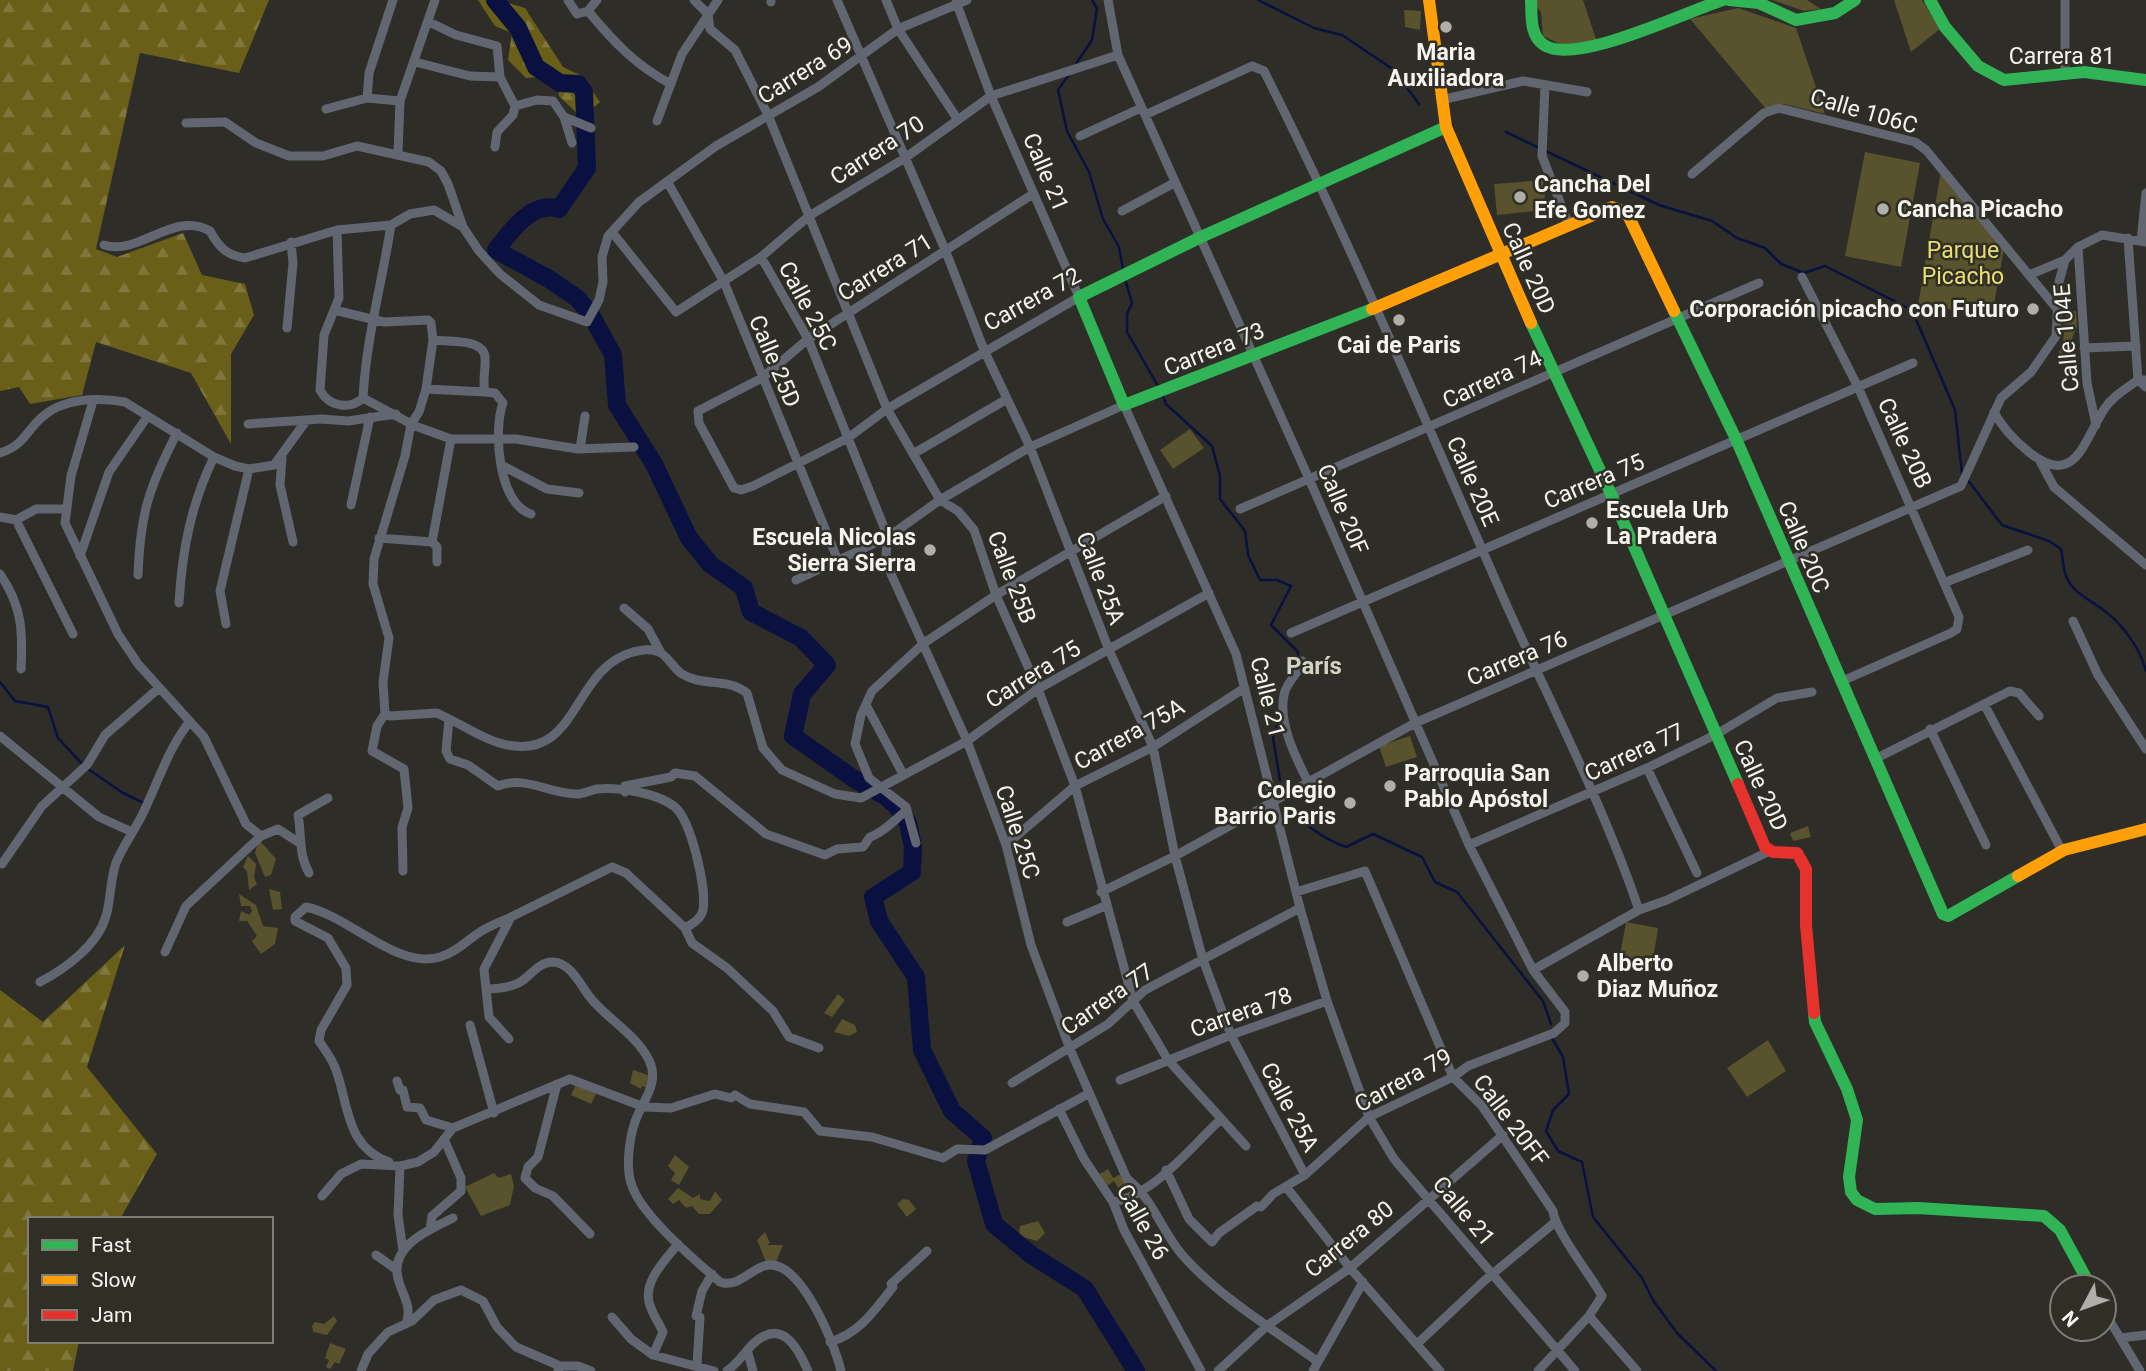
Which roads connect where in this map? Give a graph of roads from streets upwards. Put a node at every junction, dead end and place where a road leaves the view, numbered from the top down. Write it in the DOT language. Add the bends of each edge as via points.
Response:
graph roads {
  1 [pos="393,0"];
  2 [pos="435,0"];
  3 [pos="568,0"];
  4 [pos="597,0"];
  5 [pos="694,0"];
  6 [pos="718,0"];
  7 [pos="837,0"];
  8 [pos="886,0"];
  9 [pos="967,0"];
  10 [pos="1108,0"];
  11 [pos="1429,0"];
  12 [pos="1531,0"];
  13 [pos="1723,0"];
  14 [pos="1729,0"];
  15 [pos="1855,0"];
  16 [pos="1930,0"];
  17 [pos="2065,0"];
  18 [pos="956,3"];
  19 [pos="588,11"];
  20 [pos="708,14"];
  21 [pos="429,22"];
  22 [pos="898,29"];
  23 [pos="1118,55"];
  24 [pos="863,57"];
  25 [pos="415,62"];
  26 [pos="2065,74"];
  27 [pos="500,77"];
  28 [pos="2146,80"];
  29 [pos="671,84"];
  30 [pos="1545,85"];
  31 [pos="1587,92"];
  32 [pos="991,96"];
  33 [pos="367,98"];
  34 [pos="1441,100"];
  35 [pos="400,101"];
  36 [pos="515,106"];
  37 [pos="326,109"];
  38 [pos="1143,112"];
  39 [pos="768,115"];
  40 [pos="569,119"];
  41 [pos="958,120"];
  42 [pos="657,121"];
  43 [pos="186,123"];
  44 [pos="589,127"];
  45 [pos="1446,127"];
  46 [pos="1080,136"];
  47 [pos="572,143"];
  48 [pos="495,147"];
  49 [pos="398,153"];
  50 [pos="905,158"];
  51 [pos="1692,174"];
  52 [pos="668,183"];
  53 [pos="1174,183"];
  54 [pos="1322,185"];
  55 [pos="2146,193"];
  56 [pos="1032,194"];
  57 [pos="1620,208"];
  58 [pos="1122,211"];
  59 [pos="809,216"];
  60 [pos="391,225"];
  61 [pos="1569,225"];
  62 [pos="463,227"];
  63 [pos="337,230"];
  64 [pos="612,232"];
  65 [pos="1201,237"];
  66 [pos="2128,238"];
  67 [pos="291,242"];
  68 [pos="2144,242"];
  69 [pos="104,246"];
  70 [pos="2078,247"];
  71 [pos="946,252"];
  72 [pos="1499,253"];
  73 [pos="761,257"];
  74 [pos="2065,261"];
  75 [pos="2029,275"];
  76 [pos="1802,277"];
  77 [pos="724,282"];
  78 [pos="1759,283"];
  79 [pos="1079,297"];
  80 [pos="1375,308"];
  81 [pos="2057,309"];
  82 [pos="334,310"];
  83 [pos="846,313"];
  84 [pos="373,319"];
  85 [pos="1679,319"];
  86 [pos="287,328"];
  87 [pos="433,340"];
  88 [pos="807,340"];
  89 [pos="2136,346"];
  90 [pos="2084,348"];
  91 [pos="984,350"];
  92 [pos="1253,356"];
  93 [pos="1913,363"];
  94 [pos="1553,372"];
  95 [pos="762,378"];
  96 [pos="2142,380"];
  97 [pos="1858,387"];
  98 [pos="2146,387"];
  99 [pos="426,389"];
  100 [pos="485,391"];
  101 [pos="363,398"];
  102 [pos="1007,399"];
  103 [pos="93,401"];
  104 [pos="1124,405"];
  105 [pos="701,409"];
  106 [pos="887,409"];
  107 [pos="1994,412"];
  108 [pos="396,414"];
  109 [pos="585,416"];
  110 [pos="147,417"];
  111 [pos="370,417"];
  112 [pos="306,421"];
  113 [pos="248,424"];
  114 [pos="411,424"];
  115 [pos="2096,425"];
  116 [pos="1429,429"];
  117 [pos="177,433"];
  118 [pos="496,438"];
  119 [pos="451,439"];
  120 [pos="848,439"];
  121 [pos="1736,439"];
  122 [pos="634,447"];
  123 [pos="1030,447"];
  124 [pos="580,449"];
  125 [pos="0,453"];
  126 [pos="913,454"];
  127 [pos="214,457"];
  128 [pos="282,458"];
  129 [pos="2040,461"];
  130 [pos="797,464"];
  131 [pos="503,466"];
  132 [pos="249,469"];
  133 [pos="1310,481"];
  134 [pos="579,494"];
  135 [pos="1166,496"];
  136 [pos="1612,496"];
  137 [pos="940,500"];
  138 [pos="351,505"];
  139 [pos="1913,508"];
  140 [pos="64,509"];
  141 [pos="1240,509"];
  142 [pos="531,514"];
  143 [pos="0,517"];
  144 [pos="16,520"];
  145 [pos="888,537"];
  146 [pos="379,538"];
  147 [pos="293,542"];
  148 [pos="432,542"];
  149 [pos="1482,548"];
  150 [pos="2028,550"];
  151 [pos="1071,551"];
  152 [pos="80,557"];
  153 [pos="837,558"];
  154 [pos="437,562"];
  155 [pos="1787,562"];
  156 [pos="2146,565"];
  157 [pos="0,574"];
  158 [pos="138,575"];
  159 [pos="796,580"];
  160 [pos="1947,582"];
  161 [pos="1209,593"];
  162 [pos="996,595"];
  163 [pos="179,603"];
  164 [pos="1362,603"];
  165 [pos="624,608"];
  166 [pos="1664,616"];
  167 [pos="2073,621"];
  168 [pos="226,624"];
  169 [pos="1291,633"];
  170 [pos="73,634"];
  171 [pos="924,643"];
  172 [pos="1109,650"];
  173 [pos="660,653"];
  174 [pos="1302,661"];
  175 [pos="20,668"];
  176 [pos="1536,671"];
  177 [pos="1840,682"];
  178 [pos="159,688"];
  179 [pos="1038,689"];
  180 [pos="1243,690"];
  181 [pos="1812,692"];
  182 [pos="1984,704"];
  183 [pos="866,705"];
  184 [pos="385,714"];
  185 [pos="2039,716"];
  186 [pos="449,719"];
  187 [pos="190,721"];
  188 [pos="1415,723"];
  189 [pos="1930,729"];
  190 [pos="1715,735"];
  191 [pos="0,736"];
  192 [pos="967,741"];
  193 [pos="1153,747"];
  194 [pos="2146,750"];
  195 [pos="1875,758"];
  196 [pos="1647,768"];
  197 [pos="903,775"];
  198 [pos="1308,782"];
  199 [pos="1075,786"];
  200 [pos="63,787"];
  201 [pos="878,788"];
  202 [pos="625,792"];
  203 [pos="1592,793"];
  204 [pos="328,798"];
  205 [pos="1272,802"];
  206 [pos="904,812"];
  207 [pos="2146,829"];
  208 [pos="132,832"];
  209 [pos="261,836"];
  210 [pos="298,842"];
  211 [pos="916,843"];
  212 [pos="1006,845"];
  213 [pos="1469,845"];
  214 [pos="1986,845"];
  215 [pos="2060,847"];
  216 [pos="1770,851"];
  217 [pos="1175,856"];
  218 [pos="2,864"];
  219 [pos="403,871"];
  220 [pos="309,873"];
  221 [pos="1697,873"];
  222 [pos="1101,892"];
  223 [pos="1296,892"];
  224 [pos="1105,906"];
  225 [pos="1300,908"];
  226 [pos="1639,909"];
  227 [pos="511,917"];
  228 [pos="1067,922"];
  229 [pos="685,928"];
  230 [pos="165,952"];
  231 [pos="1203,960"];
  232 [pos="1533,970"];
  233 [pos="40,982"];
  234 [pos="486,989"];
  235 [pos="1133,1001"];
  236 [pos="1327,1001"];
  237 [pos="1565,1023"];
  238 [pos="470,1026"];
  239 [pos="1231,1035"];
  240 [pos="509,1039"];
  241 [pos="819,1048"];
  242 [pos="1070,1049"];
  243 [pos="1167,1060"];
  244 [pos="1453,1077"];
  245 [pos="1120,1080"];
  246 [pos="397,1081"];
  247 [pos="1012,1083"];
  248 [pos="557,1084"];
  249 [pos="1088,1094"];
  250 [pos="644,1107"];
  251 [pos="1059,1109"];
  252 [pos="494,1113"];
  253 [pos="1369,1117"];
  254 [pos="1220,1120"];
  255 [pos="453,1128"];
  256 [pos="1503,1135"];
  257 [pos="444,1139"];
  258 [pos="1246,1146"];
  259 [pos="400,1166"];
  260 [pos="1166,1170"];
  261 [pos="1305,1175"];
  262 [pos="1287,1188"];
  263 [pos="1141,1189"];
  264 [pos="322,1196"];
  265 [pos="1427,1199"];
  266 [pos="1113,1202"];
  267 [pos="453,1218"];
  268 [pos="1554,1223"];
  269 [pos="430,1230"];
  270 [pos="590,1234"];
  271 [pos="678,1244"];
  272 [pos="403,1251"];
  273 [pos="927,1251"];
  274 [pos="376,1255"];
  275 [pos="1350,1268"];
  276 [pos="397,1270"];
  277 [pos="2083,1273"];
  278 [pos="712,1274"];
  279 [pos="1491,1276"];
  280 [pos="1363,1282"];
  281 [pos="1589,1316"];
  282 [pos="612,1317"];
  283 [pos="406,1324"];
  284 [pos="1268,1325"];
  285 [pos="2118,1335"];
  286 [pos="2146,1335"];
  287 [pos="2120,1338"];
  288 [pos="830,1342"];
  289 [pos="1417,1345"];
  290 [pos="1557,1350"];
  291 [pos="748,1353"];
  292 [pos="653,1355"];
  293 [pos="697,1366"];
  294 [pos="1315,1366"];
  295 [pos="559,1368"];
  296 [pos="806,1370"];
  297 [pos="1221,1370"];
  298 [pos="362,1371"];
  299 [pos="591,1371"];
  300 [pos="714,1371"];
  301 [pos="727,1371"];
  302 [pos="753,1371"];
  303 [pos="841,1371"];
  304 [pos="1201,1371"];
  305 [pos="1440,1371"];
  306 [pos="1538,1371"];
  307 [pos="1576,1371"];
  308 [pos="1637,1371"];
  309 [pos="2140,1371"];
  1 -- 33 [label="street" via="369,73"];
  2 -- 21 [label="street"];
  3 -- 19 [label="street" via="578,15"];
  4 -- 19 [label="street"];
  5 -- 20 [label="street, Calle 25B"];
  6 -- 20 [label="street"];
  7 -- 24 [label="street, Calle 25A"];
  8 -- 22 [label="street"];
  9 -- 18 [label="street, Carrera 69"];
  10 -- 23 [label="street, Calle 20F"];
  11 -- 34 [label="street, Calle 20D"];
  12 -- 13 [label="street" via="1536,35 1561,52 1583,52"];
  14 -- 15 [label="street" via="1759,3 1796,20 1835,13"];
  16 -- 26 [label="street, Carrera 81" via="1945,27 1978,66 2004,80"];
  17 -- 26 [label="street"];
  18 -- 22 [label="street, Carrera 69"];
  18 -- 32 [label="street, Calle 21"];
  19 -- 29 [label="street" via="645,70"];
  20 -- 29 [label="street" via="682,54"];
  20 -- 39 [label="street, Calle 25B" via="710,29 735,50"];
  21 -- 25 [label="street"];
  21 -- 27 [label="street" via="456,35 495,44"];
  22 -- 24 [label="street, Carrera 69"];
  22 -- 41 [label="street"];
  23 -- 32 [label="street, Carrera 70"];
  23 -- 38 [label="street, Calle 20F"];
  24 -- 39 [label="street, Carrera 69"];
  24 -- 50 [label="street, Calle 25A"];
  25 -- 27 [label="street" via="470,76"];
  25 -- 35 [label="street"];
  26 -- 28 [label="street, Carrera 81"];
  27 -- 36 [label="street"];
  29 -- 42 [label="street"];
  30 -- 31 [label="street"];
  30 -- 34 [label="street" via="1524,81"];
  30 -- 61 [label="street" via="1542,156"];
  32 -- 41 [label="street, Carrera 70"];
  32 -- 56 [label="street, Calle 21"];
  33 -- 35 [label="street"];
  33 -- 37 [label="street"];
  34 -- 45 [label="street, Calle 20D"];
  35 -- 49 [label="street"];
  36 -- 40 [label="street" via="554,101"];
  36 -- 48 [label="street" via="497,132"];
  38 -- 46 [label="street"];
  38 -- 53 [label="street, Calle 20F"];
  38 -- 54 [label="street, Calle 20E" via="1252,66 1264,71"];
  39 -- 52 [label="street, Carrera 69" via="716,146"];
  39 -- 59 [label="street, Calle 25B"];
  40 -- 44 [label="street"];
  40 -- 47 [label="street"];
  41 -- 50 [label="street, Carrera 70"];
  43 -- 49 [label="street" via="225,122 256,143 289,156 323,156 356,146"];
  45 -- 54 [label="street, Carrera 72"];
  45 -- 72 [label="street, Calle 20D"];
  49 -- 62 [label="street" via="429,162 440,171"];
  50 -- 59 [label="street, Carrera 70"];
  50 -- 71 [label="street, Calle 25A"];
  51 -- 75 [label="street, Calle 106C" via="1764,113 1779,108 1915,142"];
  52 -- 64 [label="street, Carrera 69" via="639,202"];
  52 -- 77 [label="street, Calle 25D"];
  53 -- 58 [label="street"];
  53 -- 65 [label="street, Calle 20F"];
  54 -- 65 [label="street, Carrera 72"];
  54 -- 80 [label="street, Calle 20E"];
  55 -- 68 [label="street"];
  56 -- 71 [label="street, Carrera 71"];
  56 -- 79 [label="street, Calle 21"];
  57 -- 61 [label="street, Carrera 73"];
  57 -- 85 [label="street, Calle 20C" via="1627,212"];
  59 -- 73 [label="street, Carrera 70"];
  59 -- 83 [label="street, Calle 25B"];
  60 -- 62 [label="street" via="410,214 434,210"];
  60 -- 63 [label="street"];
  60 -- 84 [label="street"];
  61 -- 72 [label="street, Carrera 73"];
  62 -- 64 [label="street" via="500,274 539,305 587,322 599,300 604,246"];
  63 -- 67 [label="street"];
  63 -- 82 [label="street" via="340,288"];
  64 -- 77 [label="street, Carrera 70" via="676,312"];
  65 -- 79 [label="street, Carrera 72"];
  65 -- 92 [label="street, Calle 20F"];
  66 -- 68 [label="street"];
  66 -- 70 [label="street" via="2102,235"];
  66 -- 89 [label="street"];
  67 -- 69 [label="street" via="245,258 231,256 210,231 186,223 117,248"];
  67 -- 86 [label="street"];
  70 -- 74 [label="street"];
  70 -- 90 [label="street, Calle 104E"];
  71 -- 83 [label="street, Carrera 71"];
  71 -- 91 [label="street, Calle 25A"];
  72 -- 80 [label="street, Carrera 73"];
  72 -- 94 [label="street, Calle 20D"];
  73 -- 77 [label="street, Carrera 70"];
  73 -- 88 [label="street, Calle 25C"];
  74 -- 75 [label="street"];
  74 -- 81 [label="street"];
  75 -- 81 [label="street, Calle 106C"];
  76 -- 97 [label="street, Calle 20B"];
  77 -- 95 [label="street, Calle 25D"];
  78 -- 85 [label="street, Carrera 74"];
  79 -- 91 [label="street, Carrera 72"];
  79 -- 104 [label="street, Calle 21"];
  80 -- 92 [label="street, Carrera 73"];
  80 -- 116 [label="street, Calle 20E"];
  81 -- 107 [label="street" via="2056,336 2049,349 2001,398"];
  82 -- 84 [label="street"];
  82 -- 101 [label="street" via="324,335 321,393 343,406"];
  83 -- 88 [label="street, Carrera 71"];
  83 -- 106 [label="street, Calle 25B"];
  84 -- 87 [label="street" via="428,320"];
  84 -- 101 [label="street"];
  85 -- 94 [label="street, Carrera 74"];
  85 -- 121 [label="street, Calle 20C"];
  87 -- 99 [label="street"];
  87 -- 100 [label="street" via="481,348"];
  88 -- 95 [label="street, Carrera 71"];
  88 -- 120 [label="street, Calle 25C"];
  89 -- 90 [label="street"];
  89 -- 96 [label="street"];
  90 -- 115 [label="street, Calle 104E"];
  91 -- 102 [label="street, Calle 25A"];
  91 -- 106 [label="street, Carrera 72"];
  92 -- 104 [label="street, Carrera 73"];
  92 -- 133 [label="street, Calle 20F"];
  93 -- 97 [label="street, Carrera 75"];
  94 -- 116 [label="street, Carrera 74"];
  94 -- 136 [label="street, Calle 20D"];
  95 -- 105 [label="street, Carrera 71"];
  95 -- 130 [label="street, Calle 25D"];
  96 -- 98 [label="street"];
  96 -- 115 [label="street" via="2106,406"];
  97 -- 121 [label="street, Carrera 75"];
  97 -- 139 [label="street, Calle 20B"];
  99 -- 100 [label="street"];
  99 -- 114 [label="street"];
  100 -- 118 [label="street" via="495,393 503,403"];
  101 -- 108 [label="street"];
  102 -- 123 [label="street, Calle 25A"];
  102 -- 126 [label="street"];
  103 -- 110 [label="street" via="125,402"];
  103 -- 125 [label="street" via="73,400 59,407 42,417 15,448"];
  103 -- 140 [label="street"];
  104 -- 123 [label="street, Carrera 73"];
  104 -- 135 [label="street, Calle 21"];
  105 -- 130 [label="street, Carrera 72" via="699,423 736,490"];
  106 -- 120 [label="street, Carrera 72"];
  106 -- 126 [label="street, Calle 25B"];
  107 -- 129 [label="street" via="2002,428"];
  107 -- 139 [label="street, Carrera 76" via="1964,481"];
  108 -- 111 [label="street"];
  108 -- 114 [label="street"];
  109 -- 124 [label="street"];
  110 -- 117 [label="street"];
  110 -- 152 [label="street" via="109,472"];
  111 -- 112 [label="street" via="348,422"];
  111 -- 138 [label="street"];
  112 -- 113 [label="street"];
  112 -- 128 [label="street"];
  114 -- 119 [label="street"];
  114 -- 146 [label="street"];
  115 -- 129 [label="street" via="2066,465 2054,467"];
  116 -- 133 [label="street, Carrera 74"];
  116 -- 149 [label="street, Calle 20E"];
  117 -- 127 [label="street"];
  117 -- 158 [label="street" via="145,502"];
  118 -- 119 [label="street"];
  118 -- 124 [label="street"];
  118 -- 131 [label="street"];
  119 -- 148 [label="street"];
  120 -- 130 [label="street, Carrera 72"];
  120 -- 145 [label="street, Calle 25C"];
  121 -- 136 [label="street, Carrera 75"];
  121 -- 155 [label="street, Calle 20C"];
  122 -- 124 [label="street"];
  123 -- 137 [label="street, Carrera 73"];
  123 -- 151 [label="street, Calle 25A"];
  126 -- 137 [label="street, Calle 25B"];
  127 -- 132 [label="street"];
  127 -- 163 [label="street" via="190,519"];
  128 -- 132 [label="street" via="274,465"];
  128 -- 147 [label="street" via="283,507"];
  129 -- 156 [label="street" via="2054,487"];
  130 -- 153 [label="street, Calle 25D"];
  131 -- 134 [label="street" via="547,489"];
  131 -- 142 [label="street" via="515,503"];
  132 -- 168 [label="street" via="220,591"];
  133 -- 141 [label="street, Carrera 74"];
  133 -- 164 [label="street, Calle 20F"];
  135 -- 151 [label="street"];
  135 -- 161 [label="street, Calle 21"];
  136 -- 149 [label="street, Carrera 75"];
  136 -- 166 [label="street, Calle 20D"];
  137 -- 145 [label="street, Carrera 73"];
  137 -- 162 [label="street, Calle 25B" via="958,510 974,530"];
  139 -- 155 [label="street, Carrera 76"];
  139 -- 160 [label="street, Calle 20B"];
  140 -- 144 [label="street" via="36,509"];
  140 -- 152 [label="street"];
  143 -- 144 [label="street"];
  144 -- 170 [label="street"];
  145 -- 153 [label="street, Carrera 73"];
  145 -- 171 [label="street, Calle 25C" via="891,574"];
  146 -- 148 [label="street"];
  146 -- 184 [label="street" via="373,584 389,638 383,682"];
  148 -- 154 [label="street" via="437,547"];
  149 -- 164 [label="street, Carrera 75"];
  149 -- 176 [label="street, Calle 20E"];
  150 -- 160 [label="street"];
  151 -- 162 [label="street"];
  151 -- 172 [label="street, Calle 25A"];
  152 -- 178 [label="street" via="118,634"];
  153 -- 159 [label="street, Carrera 73"];
  155 -- 166 [label="street, Carrera 76"];
  155 -- 177 [label="street, Calle 20C"];
  157 -- 175 [label="street" via="20,611 24,634"];
  160 -- 177 [label="street, Calle 20B" via="1959,617 1957,629"];
  161 -- 172 [label="street, Carrera 75"];
  161 -- 180 [label="street, Calle 21" via="1236,654"];
  162 -- 171 [label="street"];
  162 -- 179 [label="street, Calle 25B"];
  164 -- 169 [label="street, Carrera 75"];
  164 -- 188 [label="street, Calle 20F"];
  165 -- 173 [label="street" via="648,629"];
  166 -- 176 [label="street, Carrera 76"];
  166 -- 190 [label="street, Calle 20D"];
  167 -- 194 [label="street" via="2098,675"];
  171 -- 183 [label="street" via="873,691"];
  171 -- 192 [label="street, Calle 25C"];
  172 -- 179 [label="street, Carrera 75"];
  172 -- 193 [label="street, Calle 25A"];
  173 -- 186 [label="street" via="646,649 609,662 596,674 562,730 546,740 503,744"];
  173 -- 201 [label="street, Carrera 75" via="682,674 701,682 724,681 747,693 763,748 782,770 835,794 861,798"];
  174 -- 198 [label="street" via="1286,688 1283,705 1293,752"];
  176 -- 188 [label="street, Carrera 76"];
  176 -- 203 [label="street, Calle 20E"];
  177 -- 195 [label="street, Calle 20C"];
  178 -- 187 [label="street"];
  178 -- 200 [label="street" via="105,735 88,765"];
  179 -- 192 [label="street, Carrera 75"];
  179 -- 199 [label="street, Calle 25B"];
  180 -- 193 [label="street, Carrera 75A"];
  180 -- 205 [label="street, Calle 21"];
  181 -- 190 [label="street, Carrera 77" via="1777,698"];
  182 -- 185 [label="street" via="2013,691"];
  182 -- 189 [label="street"];
  182 -- 215 [label="street"];
  183 -- 197 [label="street"];
  183 -- 201 [label="street" via="855,744"];
  184 -- 186 [label="street" via="437,713"];
  184 -- 219 [label="street" via="377,726 372,751 404,769 408,808 402,827"];
  186 -- 202 [label="street" via="446,751 450,759 468,765 498,786 512,780 579,794 598,789"];
  187 -- 208 [label="street" via="177,737"];
  187 -- 209 [label="street" via="204,737 246,824"];
  188 -- 198 [label="street, Carrera 76"];
  188 -- 213 [label="street, Calle 20F"];
  189 -- 195 [label="street"];
  189 -- 214 [label="street"];
  190 -- 196 [label="street, Carrera 77"];
  190 -- 216 [label="street, Calle 20D"];
  191 -- 200 [label="street"];
  192 -- 197 [label="street, Carrera 75"];
  192 -- 212 [label="street, Calle 25C"];
  193 -- 199 [label="street, Carrera 75A"];
  193 -- 217 [label="street, Calle 25A"];
  195 -- 207 [label="street, Calle 20C" via="1940,909 1948,916 2064,850"];
  196 -- 203 [label="street, Carrera 77"];
  196 -- 221 [label="street"];
  197 -- 201 [label="street, Carrera 75"];
  198 -- 205 [label="street, Carrera 76"];
  199 -- 212 [label="street, Carrera 75A"];
  199 -- 222 [label="street, Calle 25B"];
  200 -- 208 [label="street" via="99,817"];
  200 -- 218 [label="street" via="42,806"];
  201 -- 206 [label="street" via="895,797"];
  202 -- 206 [label="street" via="625,786 685,773 705,781 766,834 825,855 863,847"];
  202 -- 229 [label="street" via="654,796 675,807 689,826 703,910 697,922"];
  203 -- 213 [label="street, Carrera 77"];
  203 -- 226 [label="street, Calle 20E"];
  204 -- 210 [label="street" via="301,811"];
  205 -- 217 [label="street, Carrera 76"];
  205 -- 223 [label="street, Calle 21"];
  206 -- 211 [label="street"];
  208 -- 233 [label="street" via="116,864 106,918 98,932 67,965"];
  209 -- 210 [label="street" via="278,830"];
  209 -- 230 [label="street" via="186,906"];
  210 -- 220 [label="street"];
  212 -- 242 [label="street, Calle 25C" via="1031,945"];
  213 -- 232 [label="street, Calle 20F"];
  216 -- 226 [label="street"];
  216 -- 277 [label="street, Calle 20D" via="1797,853 1806,869 1815,1022 1857,1120 1851,1192 1875,1209 2044,1216 2060,1230"];
  217 -- 222 [label="street, Carrera 76"];
  217 -- 231 [label="street, Calle 25A"];
  222 -- 224 [label="street, Calle 25B"];
  223 -- 225 [label="street, Calle 21"];
  223 -- 244 [label="street, Calle 20FF" via="1365,871"];
  224 -- 228 [label="street"];
  224 -- 235 [label="street, Calle 25B"];
  225 -- 231 [label="street, Carrera 77"];
  225 -- 236 [label="street, Calle 21"];
  226 -- 232 [label="street"];
  227 -- 229 [label="street" via="612,867 626,873"];
  227 -- 234 [label="street" via="484,969"];
  227 -- 259 [label="street" via="478,932 454,952 423,960 373,942 324,911 306,907 295,917 328,938 346,968 347,985 319,1041 335,1067 348,1121 378,1158"];
  229 -- 241 [label="street" via="692,943 773,1011 789,1037"];
  231 -- 235 [label="street, Carrera 77"];
  231 -- 239 [label="street, Calle 25A"];
  232 -- 237 [label="street, Calle 20F" via="1565,1012"];
  234 -- 240 [label="street" via="489,1017"];
  234 -- 250 [label="street" via="521,982 551,962 561,964 593,1002 628,1032 650,1062 650,1090"];
  235 -- 242 [label="street, Carrera 77"];
  235 -- 243 [label="street, Calle 25B"];
  236 -- 239 [label="street, Carrera 78"];
  236 -- 253 [label="street, Calle 21"];
  237 -- 244 [label="street, Carrera 79" via="1554,1033 1468,1066"];
  238 -- 252 [label="street"];
  239 -- 243 [label="street, Carrera 78"];
  239 -- 261 [label="street, Calle 25A"];
  242 -- 247 [label="street, Carrera 77"];
  242 -- 249 [label="street, Calle 25C"];
  243 -- 245 [label="street, Carrera 78"];
  243 -- 254 [label="street, Calle 25B"];
  244 -- 253 [label="street, Carrera 79"];
  244 -- 256 [label="street, Calle 20FF"];
  246 -- 255 [label="street" via="407,1107 421,1108 426,1120"];
  248 -- 250 [label="street" via="570,1079"];
  248 -- 252 [label="street"];
  248 -- 270 [label="street" via="538,1157 525,1178 553,1196"];
  249 -- 251 [label="street"];
  249 -- 263 [label="street, Calle 25C" via="1127,1179"];
  250 -- 251 [label="street" via="663,1109 715,1094 734,1095 750,1104 804,1112 820,1131 872,1137 920,1149 936,1158 957,1149 985,1150"];
  250 -- 271 [label="street" via="634,1123 631,1184 657,1223"];
  251 -- 266 [label="street, Calle 26"];
  252 -- 255 [label="street"];
  253 -- 261 [label="street, Carrera 79"];
  253 -- 265 [label="street, Calle 21" via="1394,1159"];
  254 -- 258 [label="street, Calle 25B"];
  254 -- 260 [label="street"];
  255 -- 257 [label="street"];
  256 -- 265 [label="street, Carrera 80"];
  256 -- 268 [label="street, Calle 20FF" via="1553,1211"];
  257 -- 259 [label="street" via="418,1162"];
  257 -- 269 [label="street" via="461,1178 461,1191 432,1216"];
  259 -- 264 [label="street" via="361,1164 341,1174"];
  259 -- 272 [label="street" via="398,1215"];
  260 -- 262 [label="street, Carrera 79" via="1189,1219 1212,1242"];
  260 -- 263 [label="street"];
  261 -- 262 [label="street, Carrera 79"];
  262 -- 275 [label="street"];
  263 -- 266 [label="street"];
  263 -- 284 [label="street, Calle 25C" via="1185,1259"];
  265 -- 275 [label="street, Carrera 80"];
  265 -- 279 [label="street, Calle 21"];
  266 -- 304 [label="street, Calle 26"];
  267 -- 269 [label="street"];
  268 -- 279 [label="street"];
  268 -- 281 [label="street, Calle 20FF" via="1602,1296"];
  269 -- 272 [label="street"];
  271 -- 278 [label="street"];
  271 -- 292 [label="street" via="650,1286 650,1305 663,1332"];
  272 -- 276 [label="street"];
  273 -- 288 [label="street" via="891,1284 860,1328"];
  274 -- 276 [label="street"];
  275 -- 280 [label="street"];
  275 -- 284 [label="street, Carrera 80"];
  276 -- 283 [label="street" via="409,1306"];
  278 -- 288 [label="street" via="727,1284 765,1265 779,1265 809,1295"];
  278 -- 293 [label="street" via="696,1316 700,1317"];
  279 -- 289 [label="street"];
  279 -- 290 [label="street, Calle 21"];
  280 -- 289 [label="street"];
  280 -- 294 [label="street"];
  281 -- 290 [label="street"];
  281 -- 308 [label="street"];
  282 -- 292 [label="street"];
  283 -- 295 [label="street" via="434,1300 461,1290 483,1301 516,1347"];
  283 -- 298 [label="street" via="388,1332 368,1354"];
  284 -- 294 [label="street, Calle 25C"];
  284 -- 297 [label="street, Carrera 80"];
  285 -- 287 [label="street"];
  286 -- 287 [label="street"];
  287 -- 309 [label="street"];
  288 -- 303 [label="street"];
  289 -- 305 [label="street"];
  290 -- 306 [label="street"];
  290 -- 307 [label="street, Calle 21"];
  291 -- 296 [label="street" via="753,1344 772,1334 784,1336 795,1344"];
  291 -- 301 [label="street"];
  291 -- 302 [label="street"];
  292 -- 293 [label="street"];
  293 -- 300 [label="street"];
  295 -- 299 [label="street" via="578,1366"];
}
